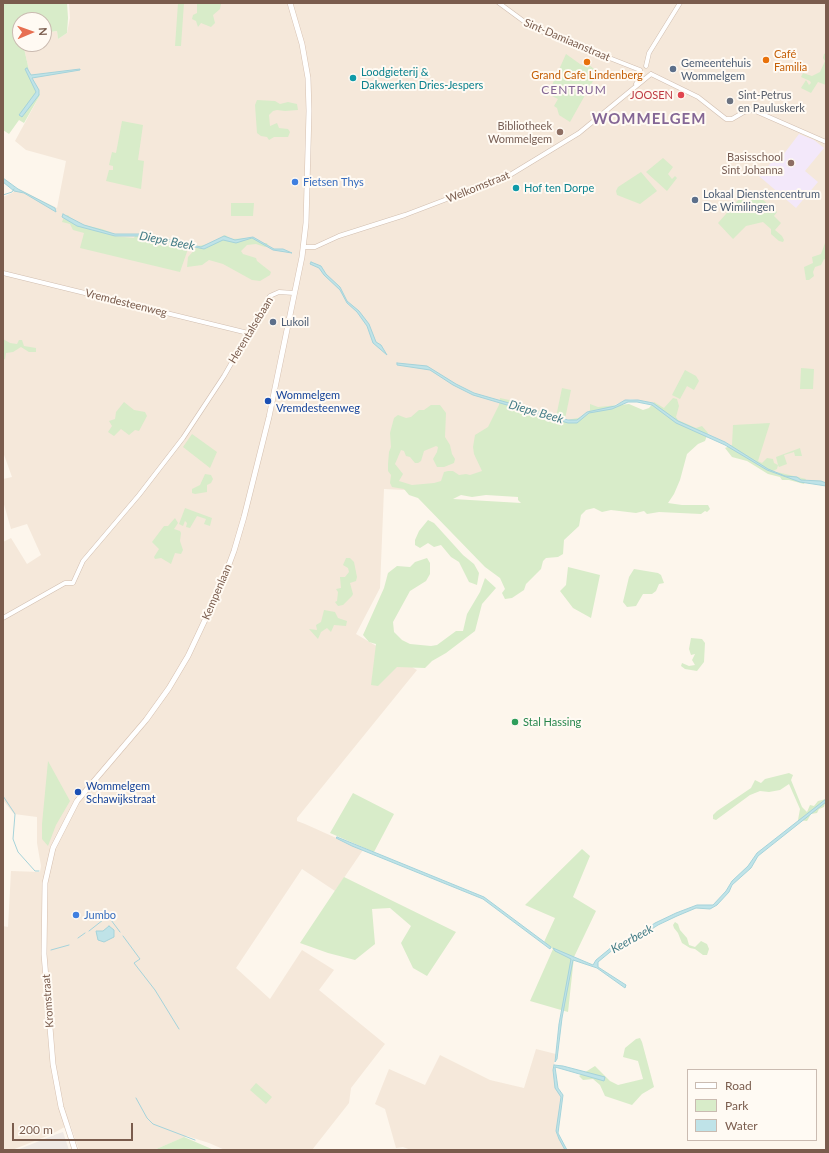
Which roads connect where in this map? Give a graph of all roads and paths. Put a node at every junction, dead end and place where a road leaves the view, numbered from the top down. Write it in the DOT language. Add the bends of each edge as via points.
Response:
graph roads {
  1 [pos="290,3"];
  2 [pos="499,3"];
  3 [pos="680,3"];
  4 [pos="646,66"];
  5 [pos="640,70"];
  6 [pos="651,74"];
  7 [pos="642,78"];
  8 [pos="826,142"];
  9 [pos="304,248"];
  10 [pos="3,273"];
  11 [pos="294,293"];
  12 [pos="248,333"];
  13 [pos="3,618"];
  14 [pos="53,851"];
  15 [pos="75,1150"];
  1 -- 9 [label="main road" via="302,44 309,94 308,199"];
  2 -- 5 [label="street, Sint-Damiaanstraat" via="533,28"];
  3 -- 4 [label="street" via="649,53"];
  4 -- 5 [label="street"];
  4 -- 6 [label="street" via="650,68"];
  5 -- 7 [label="street"];
  6 -- 7 [label="street, Welkomstraat" via="650,77"];
  6 -- 8 [label="street" via="692,94 726,119 732,119 744,112 756,111"];
  7 -- 9 [label="street, Welkomstraat" via="579,132 510,175 405,215 339,236 315,247"];
  9 -- 11 [label="main road"];
  10 -- 12 [label="street, Vremdesteenweg"];
  11 -- 12 [label="street, Herentalsebaan" via="279,292 270,296"];
  11 -- 14 [label="main road, Kempenlaan" via="269,418 244,517 221,586 188,656 169,688 121,751 77,801"];
  12 -- 13 [label="street, Herentalsebaan" via="224,376 183,438 83,561 73,583 65,583"];
  14 -- 15 [label="main road, Kromstraat" via="44,894 47,996 56,1083"];
}
